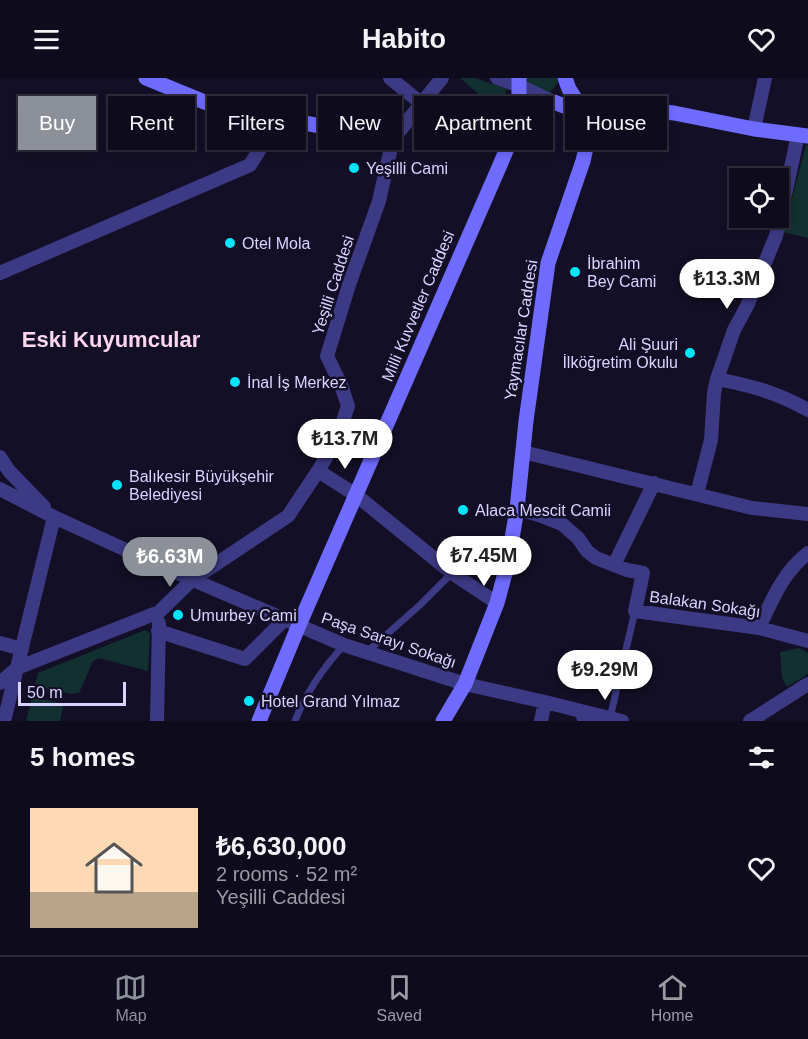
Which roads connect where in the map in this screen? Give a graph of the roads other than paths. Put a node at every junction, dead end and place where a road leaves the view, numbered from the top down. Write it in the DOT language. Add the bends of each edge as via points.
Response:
graph roads {
  1 [pos="146,78"];
  2 [pos="390,78"];
  3 [pos="442,78"];
  4 [pos="497,78"];
  5 [pos="565,78"];
  6 [pos="765,78"];
  7 [pos="520,82"];
  8 [pos="428,96"];
  9 [pos="573,96"];
  10 [pos="414,98"];
  11 [pos="554,102"];
  12 [pos="207,103"];
  13 [pos="565,106"];
  14 [pos="667,112"];
  15 [pos="414,114"];
  16 [pos="402,128"];
  17 [pos="754,129"];
  18 [pos="803,136"];
  19 [pos="259,150"];
  20 [pos="391,150"];
  21 [pos="586,150"];
  22 [pos="483,203"];
  23 [pos="0,273"];
  24 [pos="717,379"];
  25 [pos="807,408"];
  26 [pos="523,453"];
  27 [pos="0,457"];
  28 [pos="318,471"];
  29 [pos="654,483"];
  30 [pos="0,489"];
  31 [pos="697,494"];
  32 [pos="356,495"];
  33 [pos="517,509"];
  34 [pos="808,514"];
  35 [pos="54,517"];
  36 [pos="808,554"];
  37 [pos="614,565"];
  38 [pos="452,573"];
  39 [pos="192,580"];
  40 [pos="497,603"];
  41 [pos="635,610"];
  42 [pos="159,612"];
  43 [pos="292,622"];
  44 [pos="759,628"];
  45 [pos="158,631"];
  46 [pos="808,641"];
  47 [pos="0,643"];
  48 [pos="345,645"];
  49 [pos="21,649"];
  50 [pos="368,651"];
  51 [pos="17,668"];
  52 [pos="0,683"];
  53 [pos="465,684"];
  54 [pos="808,684"];
  55 [pos="545,702"];
  56 [pos="583,716"];
  57 [pos="616,720"];
  58 [pos="4,721"];
  59 [pos="157,721"];
  60 [pos="259,721"];
  61 [pos="295,721"];
  62 [pos="443,721"];
  63 [pos="541,721"];
  64 [pos="750,721"];
  1 -- 12 [label="main road"];
  2 -- 10 [label="street"];
  3 -- 8 [label="street, Yeşilli Caddesi"];
  4 -- 7 [label="street"];
  5 -- 9 [label="main road"];
  6 -- 17 [label="street"];
  7 -- 11 [label="street"];
  7 -- 22 [label="main road" via="519,96 491,166"];
  11 -- 13 [label="main road"];
  11 -- 22 [label="main road, Milli Kuvvetler Caddesi" via="528,104 524,108"];
  14 -- 17 [label="main road"];
  15 -- 16 [label="street, Yeşilli Caddesi"];
  17 -- 18 [label="main road"];
  18 -- 24 [label="street" via="776,236"];
  19 -- 23 [label="street" via="250,165"];
  20 -- 28 [label="street, Yeşilli Caddesi" via="379,201 327,356 348,406 337,439"];
  21 -- 26 [label="main road, Yaymacılar Caddesi" via="548,263"];
  22 -- 32 [label="main road, Milli Kuvvetler Caddesi"];
  24 -- 25 [label="street" via="758,388"];
  24 -- 31 [label="street" via="711,440"];
  26 -- 29 [label="street"];
  26 -- 33 [label="main road, Yaymacılar Caddesi"];
  27 -- 35 [label="street"];
  28 -- 32 [label="street"];
  28 -- 39 [label="street, Yeşilli Caddesi" via="288,516"];
  29 -- 31 [label="street"];
  29 -- 37 [label="street"];
  30 -- 35 [label="street, Paşa Sarayı Sokağı"];
  31 -- 34 [label="street" via="752,508"];
  32 -- 38 [label="street"];
  32 -- 43 [label="main road, Milli Kuvvetler Caddesi"];
  33 -- 37 [label="street, Balakan Sokağı" via="562,524 586,551"];
  33 -- 40 [label="main road, Yaymacılar Caddesi"];
  35 -- 39 [label="street, Paşa Sarayı Sokağı"];
  35 -- 49 [label="street"];
  36 -- 44 [label="street" via="795,563 777,588"];
  37 -- 41 [label="street, Balakan Sokağı" via="643,573"];
  38 -- 40 [label="street"];
  38 -- 50 [label="lane"];
  39 -- 42 [label="street, Yeşilli Caddesi"];
  39 -- 43 [label="street, Paşa Sarayı Sokağı"];
  40 -- 53 [label="main road, Yaymacılar Caddesi"];
  41 -- 44 [label="street, Balakan Sokağı"];
  41 -- 57 [label="lane"];
  42 -- 45 [label="street"];
  42 -- 51 [label="street, Yeşilli Caddesi"];
  43 -- 45 [label="street" via="245,659 210,652"];
  43 -- 48 [label="street, Paşa Sarayı Sokağı"];
  43 -- 60 [label="main road, Milli Kuvvetler Caddesi"];
  44 -- 46 [label="street, Balakan Sokağı"];
  45 -- 59 [label="street"];
  47 -- 49 [label="street"];
  48 -- 50 [label="street, Paşa Sarayı Sokağı"];
  48 -- 61 [label="lane" via="311,689"];
  49 -- 51 [label="street"];
  50 -- 53 [label="street, Paşa Sarayı Sokağı"];
  51 -- 52 [label="street, Yeşilli Caddesi"];
  51 -- 58 [label="street"];
  53 -- 55 [label="street, Paşa Sarayı Sokağı"];
  53 -- 62 [label="main road, Yaymacılar Caddesi"];
  54 -- 64 [label="street"];
  55 -- 56 [label="street, Paşa Sarayı Sokağı"];
  55 -- 63 [label="street"];
  56 -- 57 [label="street, Paşa Sarayı Sokağı"];
}
